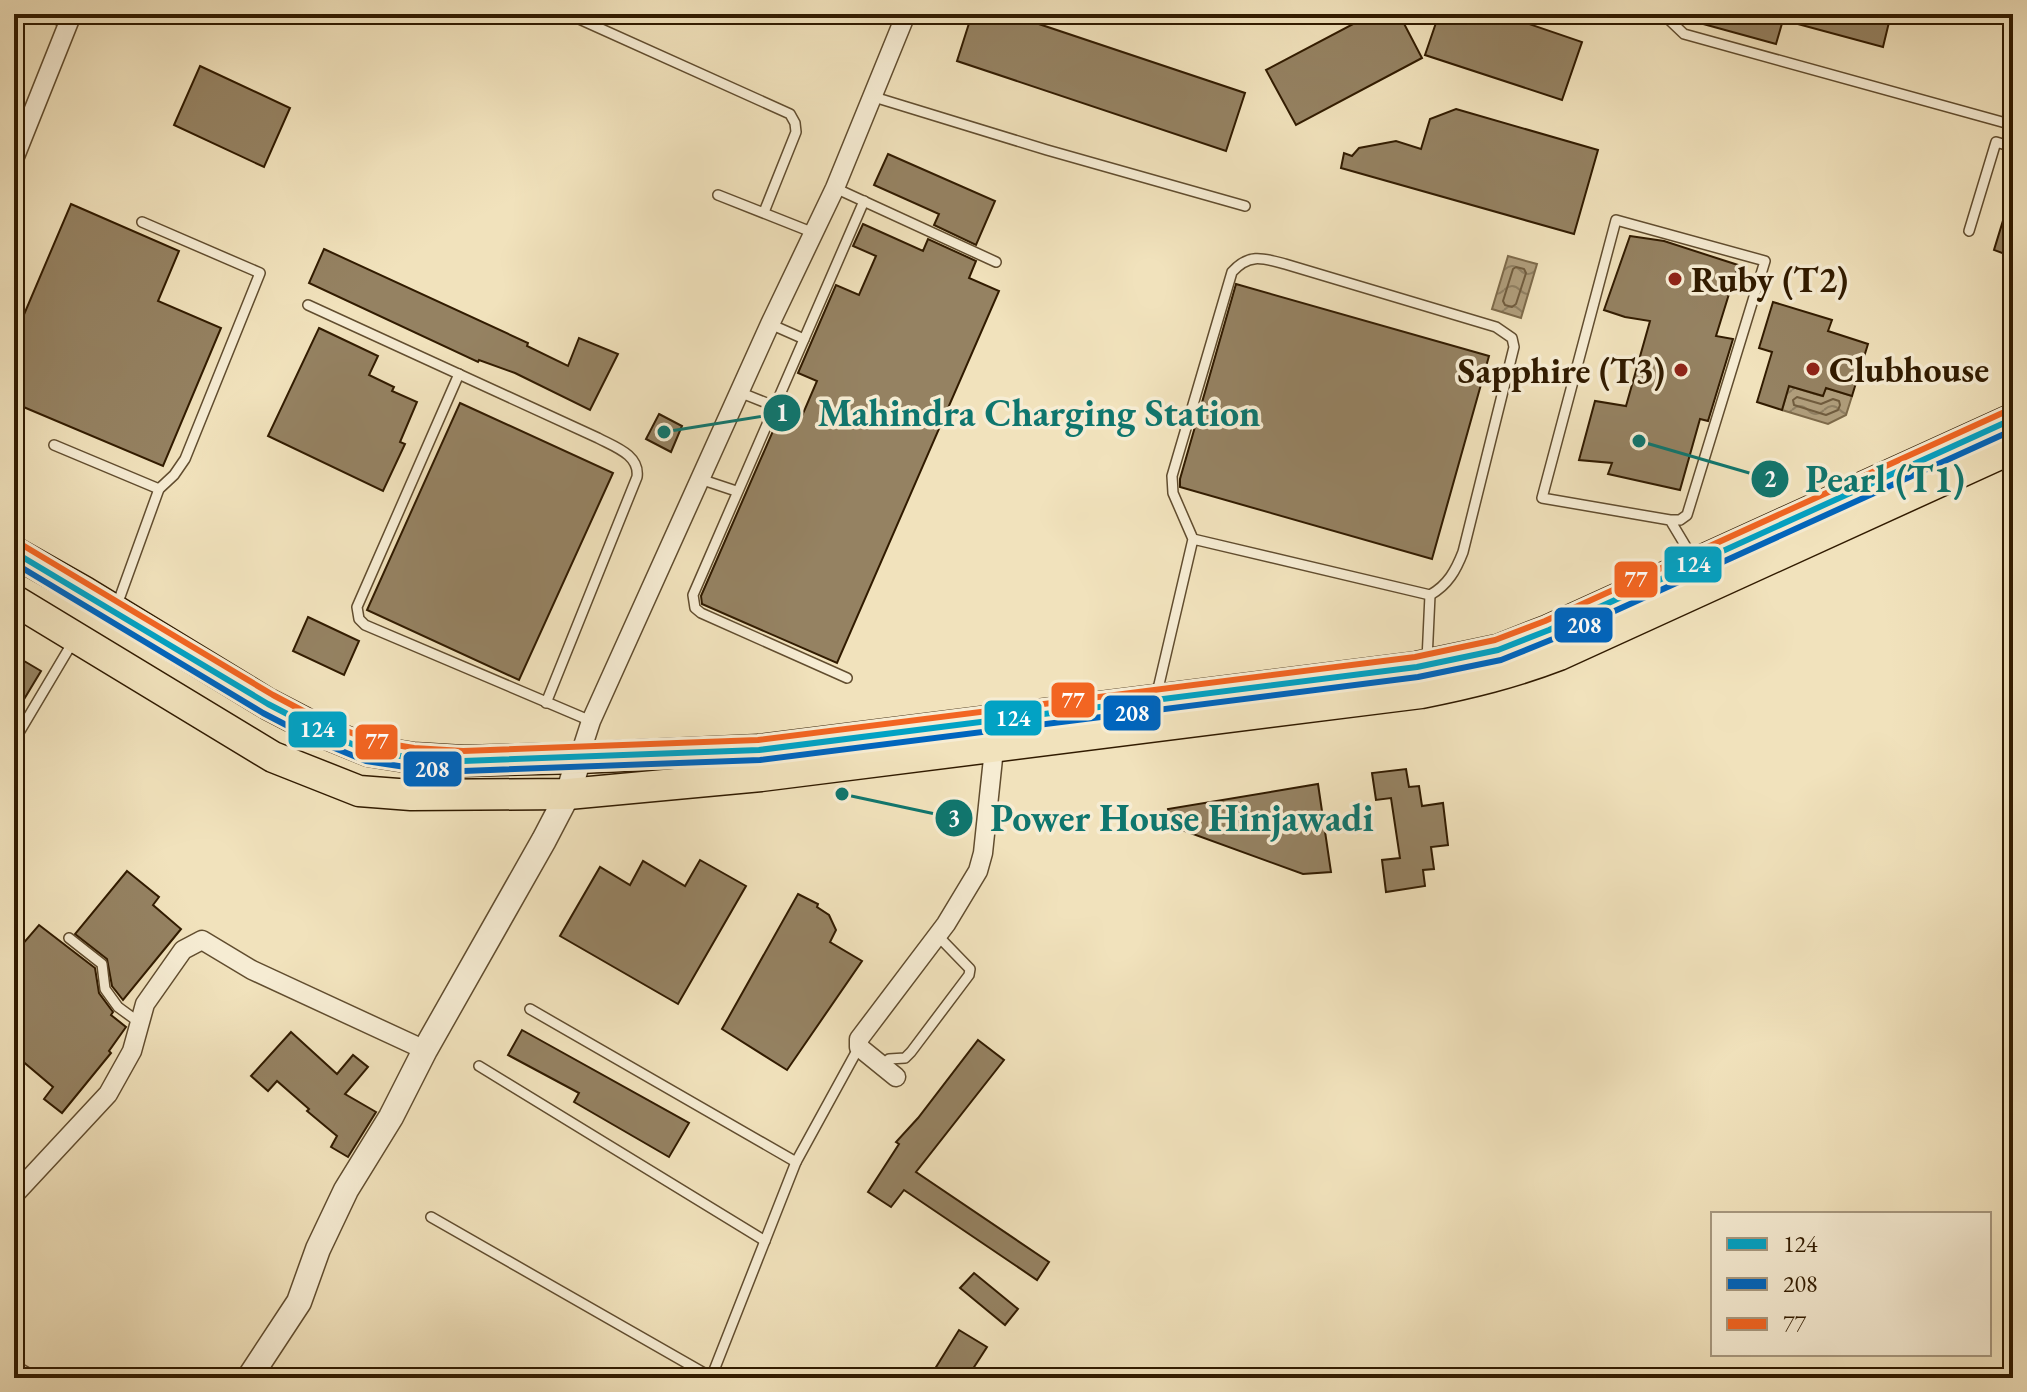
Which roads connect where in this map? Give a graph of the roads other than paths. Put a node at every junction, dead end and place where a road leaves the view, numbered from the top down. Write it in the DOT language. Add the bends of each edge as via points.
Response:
graph roads {
  1 [pos="43,14"];
  2 [pos="568,14"];
  3 [pos="906,14"];
  4 [pos="1663,14"];
  5 [pos="70,19"];
  6 [pos="874,97"];
  7 [pos="2013,125"];
  8 [pos="2013,147"];
  9 [pos="14,159"];
  10 [pos="835,188"];
  11 [pos="718,195"];
  12 [pos="864,201"];
  13 [pos="1245,206"];
  14 [pos="764,212"];
  15 [pos="142,222"];
  16 [pos="1969,231"];
  17 [pos="814,233"];
  18 [pos="996,262"];
  19 [pos="308,305"];
  20 [pos="770,324"];
  21 [pos="804,339"];
  22 [pos="459,374"];
  23 [pos="739,392"];
  24 [pos="774,406"];
  25 [pos="2013,419"];
  26 [pos="54,445"];
  27 [pos="2013,448"];
  28 [pos="700,479"];
  29 [pos="159,489"];
  30 [pos="736,491"];
  31 [pos="1670,520"];
  32 [pos="1193,539"];
  33 [pos="14,552"];
  34 [pos="1696,563"];
  35 [pos="1430,595"];
  36 [pos="17,609"];
  37 [pos="115,610"];
  38 [pos="76,637"];
  39 [pos="1438,672"];
  40 [pos="847,678"];
  41 [pos="1155,700"];
  42 [pos="546,703"];
  43 [pos="591,721"];
  44 [pos="14,741"];
  45 [pos="994,749"];
  46 [pos="579,758"];
  47 [pos="568,794"];
  48 [pos="937,935"];
  49 [pos="69,938"];
  50 [pos="530,1009"];
  51 [pos="140,1023"];
  52 [pos="859,1047"];
  53 [pos="425,1050"];
  54 [pos="479,1066"];
  55 [pos="889,1072"];
  56 [pos="796,1162"];
  57 [pos="14,1195"];
  58 [pos="431,1217"];
  59 [pos="765,1241"];
  60 [pos="14,1365"];
  61 [pos="711,1377"];
  62 [pos="37,1378"];
  63 [pos="249,1378"];
  1 -- 5 [label="lane"];
  2 -- 14 [label="lane" via="790,114 796,132"];
  3 -- 6 [label="street"];
  4 -- 7 [label="lane" via="1684,34"];
  5 -- 9 [label="street"];
  6 -- 10 [label="street"];
  6 -- 13 [label="lane"];
  8 -- 16 [label="lane" via="1996,142"];
  10 -- 12 [label="lane"];
  10 -- 17 [label="street"];
  11 -- 14 [label="lane"];
  12 -- 18 [label="lane"];
  12 -- 21 [label="lane"];
  14 -- 17 [label="lane"];
  15 -- 29 [label="lane" via="260,273 185,459"];
  17 -- 20 [label="street"];
  19 -- 22 [label="lane"];
  20 -- 21 [label="lane"];
  20 -- 23 [label="street"];
  21 -- 24 [label="lane"];
  22 -- 42 [label="lane" via="628,453 638,469"];
  22 -- 42 [label="lane" via="357,607 359,619"];
  23 -- 24 [label="lane"];
  23 -- 28 [label="street"];
  24 -- 30 [label="lane"];
  25 -- 34 [label="main road"];
  26 -- 29 [label="lane"];
  27 -- 39 [label="main road" via="1559,655 1506,675"];
  28 -- 30 [label="lane"];
  28 -- 43 [label="street"];
  29 -- 37 [label="lane"];
  30 -- 40 [label="lane" via="693,595 695,608"];
  31 -- 31 [label="lane" via="1542,498 1616,220 1765,261 1687,515"];
  31 -- 34 [label="lane"];
  32 -- 35 [label="lane"];
  32 -- 35 [label="lane" via="1173,493 1172,476 1232,272 1247,259 1259,257 1496,327 1512,338 1463,552 1447,583"];
  32 -- 41 [label="lane"];
  33 -- 37 [label="main road"];
  34 -- 39 [label="main road" via="1549,630"];
  35 -- 39 [label="lane"];
  36 -- 38 [label="main road"];
  37 -- 46 [label="main road" via="268,704 369,751 463,761"];
  38 -- 44 [label="lane"];
  38 -- 47 [label="main road" via="273,757 359,791"];
  39 -- 41 [label="main road"];
  39 -- 45 [label="main road"];
  41 -- 46 [label="main road" via="759,750"];
  42 -- 43 [label="lane"];
  43 -- 46 [label="street"];
  45 -- 47 [label="main road"];
  45 -- 48 [label="street" via="978,871"];
  46 -- 47 [label="street"];
  47 -- 53 [label="street"];
  48 -- 52 [label="street" via="859,1039"];
  48 -- 55 [label="lane" via="960,956 969,975 911,1052 889,1059"];
  49 -- 51 [label="lane" via="102,964 105,989"];
  50 -- 56 [label="lane"];
  51 -- 53 [label="street" via="145,1004 183,950 202,940 252,970"];
  51 -- 57 [label="street" via="132,1051 108,1094"];
  52 -- 55 [label="street"];
  52 -- 56 [label="lane"];
  53 -- 63 [label="street" via="346,1190 299,1302"];
  54 -- 59 [label="lane"];
  56 -- 59 [label="lane"];
  58 -- 61 [label="lane"];
  59 -- 61 [label="lane"];
  60 -- 62 [label="lane"];
}
